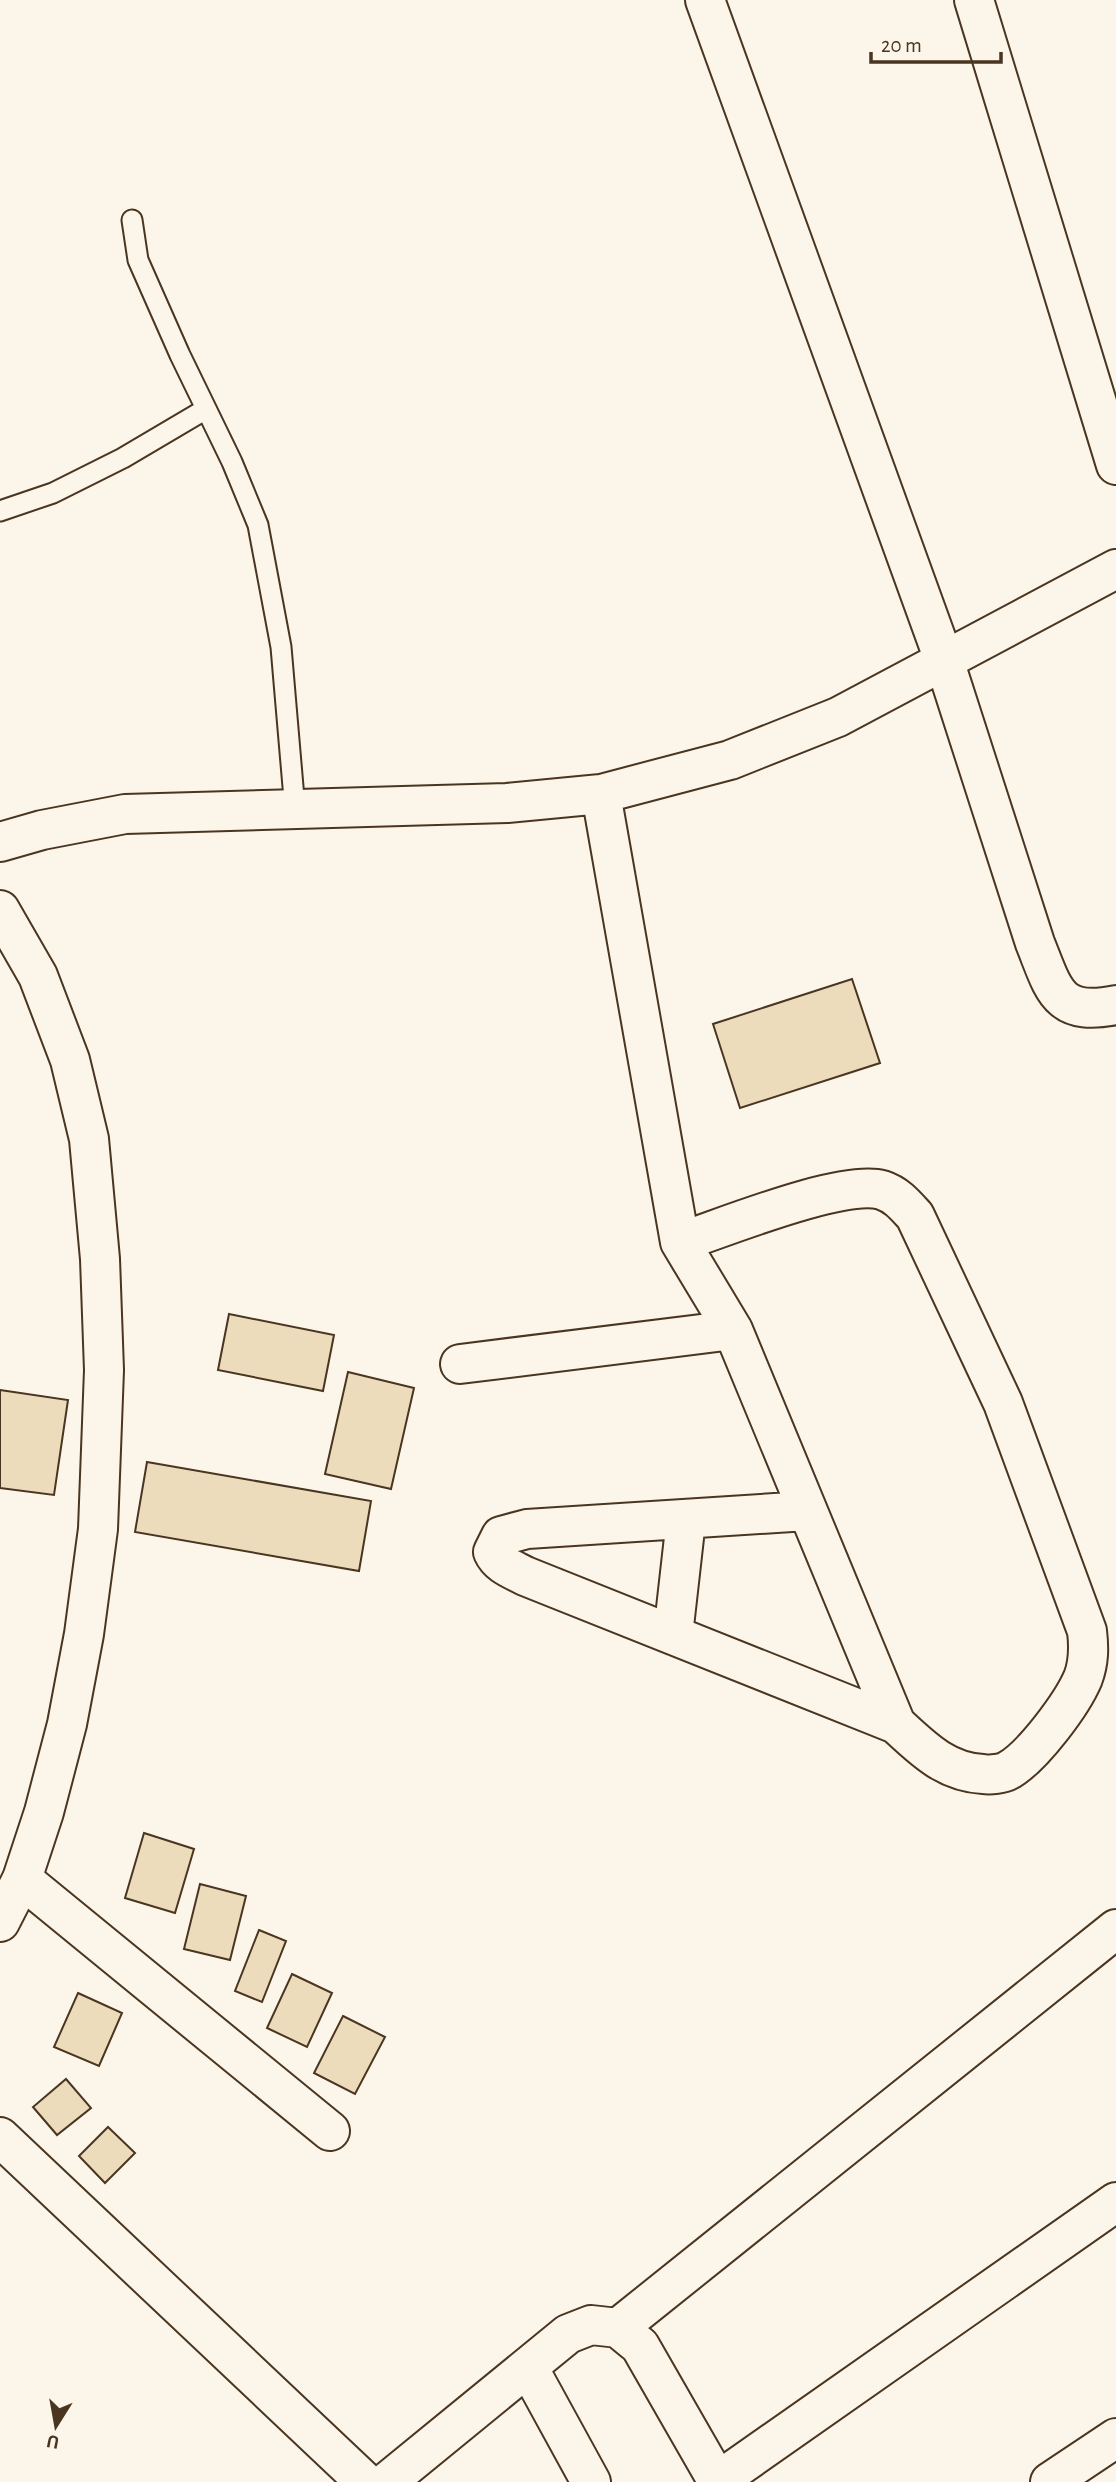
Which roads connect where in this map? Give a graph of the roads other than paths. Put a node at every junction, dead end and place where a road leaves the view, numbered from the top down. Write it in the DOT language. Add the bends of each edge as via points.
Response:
graph roads {
  1 [pos="705,0"];
  2 [pos="974,0"];
  3 [pos="132,220"];
  4 [pos="206,409"];
  5 [pos="1116,465"];
  6 [pos="0,510"];
  7 [pos="1116,569"];
  8 [pos="944,660"];
  9 [pos="601,794"];
  10 [pos="295,810"];
  11 [pos="0,842"];
  12 [pos="0,910"];
  13 [pos="1116,1005"];
  14 [pos="680,1242"];
  15 [pos="733,1330"];
  16 [pos="460,1364"];
  17 [pos="807,1511"];
  18 [pos="686,1520"];
  19 [pos="673,1635"];
  20 [pos="896,1724"];
  21 [pos="22,1879"];
  22 [pos="0,1922"];
  23 [pos="1116,1929"];
  24 [pos="330,2131"];
  25 [pos="0,2137"];
  26 [pos="1116,2202"];
  27 [pos="618,2328"];
  28 [pos="528,2367"];
  29 [pos="1116,2438"];
  30 [pos="365,2482"];
  31 [pos="387,2482"];
  32 [pos="591,2482"];
  33 [pos="718,2482"];
  34 [pos="1050,2482"];
  1 -- 8 [label="street"];
  2 -- 5 [label="street"];
  3 -- 4 [label="lane" via="138,260"];
  4 -- 6 [label="lane" via="53,493"];
  4 -- 10 [label="lane" via="258,525 281,647"];
  7 -- 8 [label="street"];
  8 -- 9 [label="street" via="838,718 730,760"];
  8 -- 13 [label="street" via="1052,985 1062,999 1084,1009"];
  9 -- 10 [label="street" via="507,803"];
  9 -- 14 [label="street"];
  10 -- 11 [label="street" via="125,814"];
  12 -- 21 [label="street" via="38,976 70,1060 89,1139 100,1259 103,1370 98,1529 84,1634 64,1737"];
  14 -- 15 [label="street"];
  14 -- 20 [label="street" via="796,1203 860,1188 899,1198 915,1216 1003,1403 1087,1631 1090,1652 1083,1677 1068,1706 1007,1772 956,1769 933,1758"];
  15 -- 16 [label="street"];
  15 -- 17 [label="street"];
  17 -- 18 [label="street"];
  17 -- 20 [label="street"];
  18 -- 19 [label="street"];
  18 -- 19 [label="street" via="527,1529 501,1536 493,1552 496,1559 524,1576"];
  19 -- 20 [label="street"];
  21 -- 22 [label="street"];
  21 -- 24 [label="street"];
  23 -- 27 [label="street"];
  25 -- 30 [label="street"];
  26 -- 33 [label="street"];
  27 -- 28 [label="street" via="591,2325 568,2334"];
  27 -- 33 [label="street" via="640,2346"];
  28 -- 31 [label="street"];
  28 -- 32 [label="street"];
  29 -- 34 [label="street"];
}
